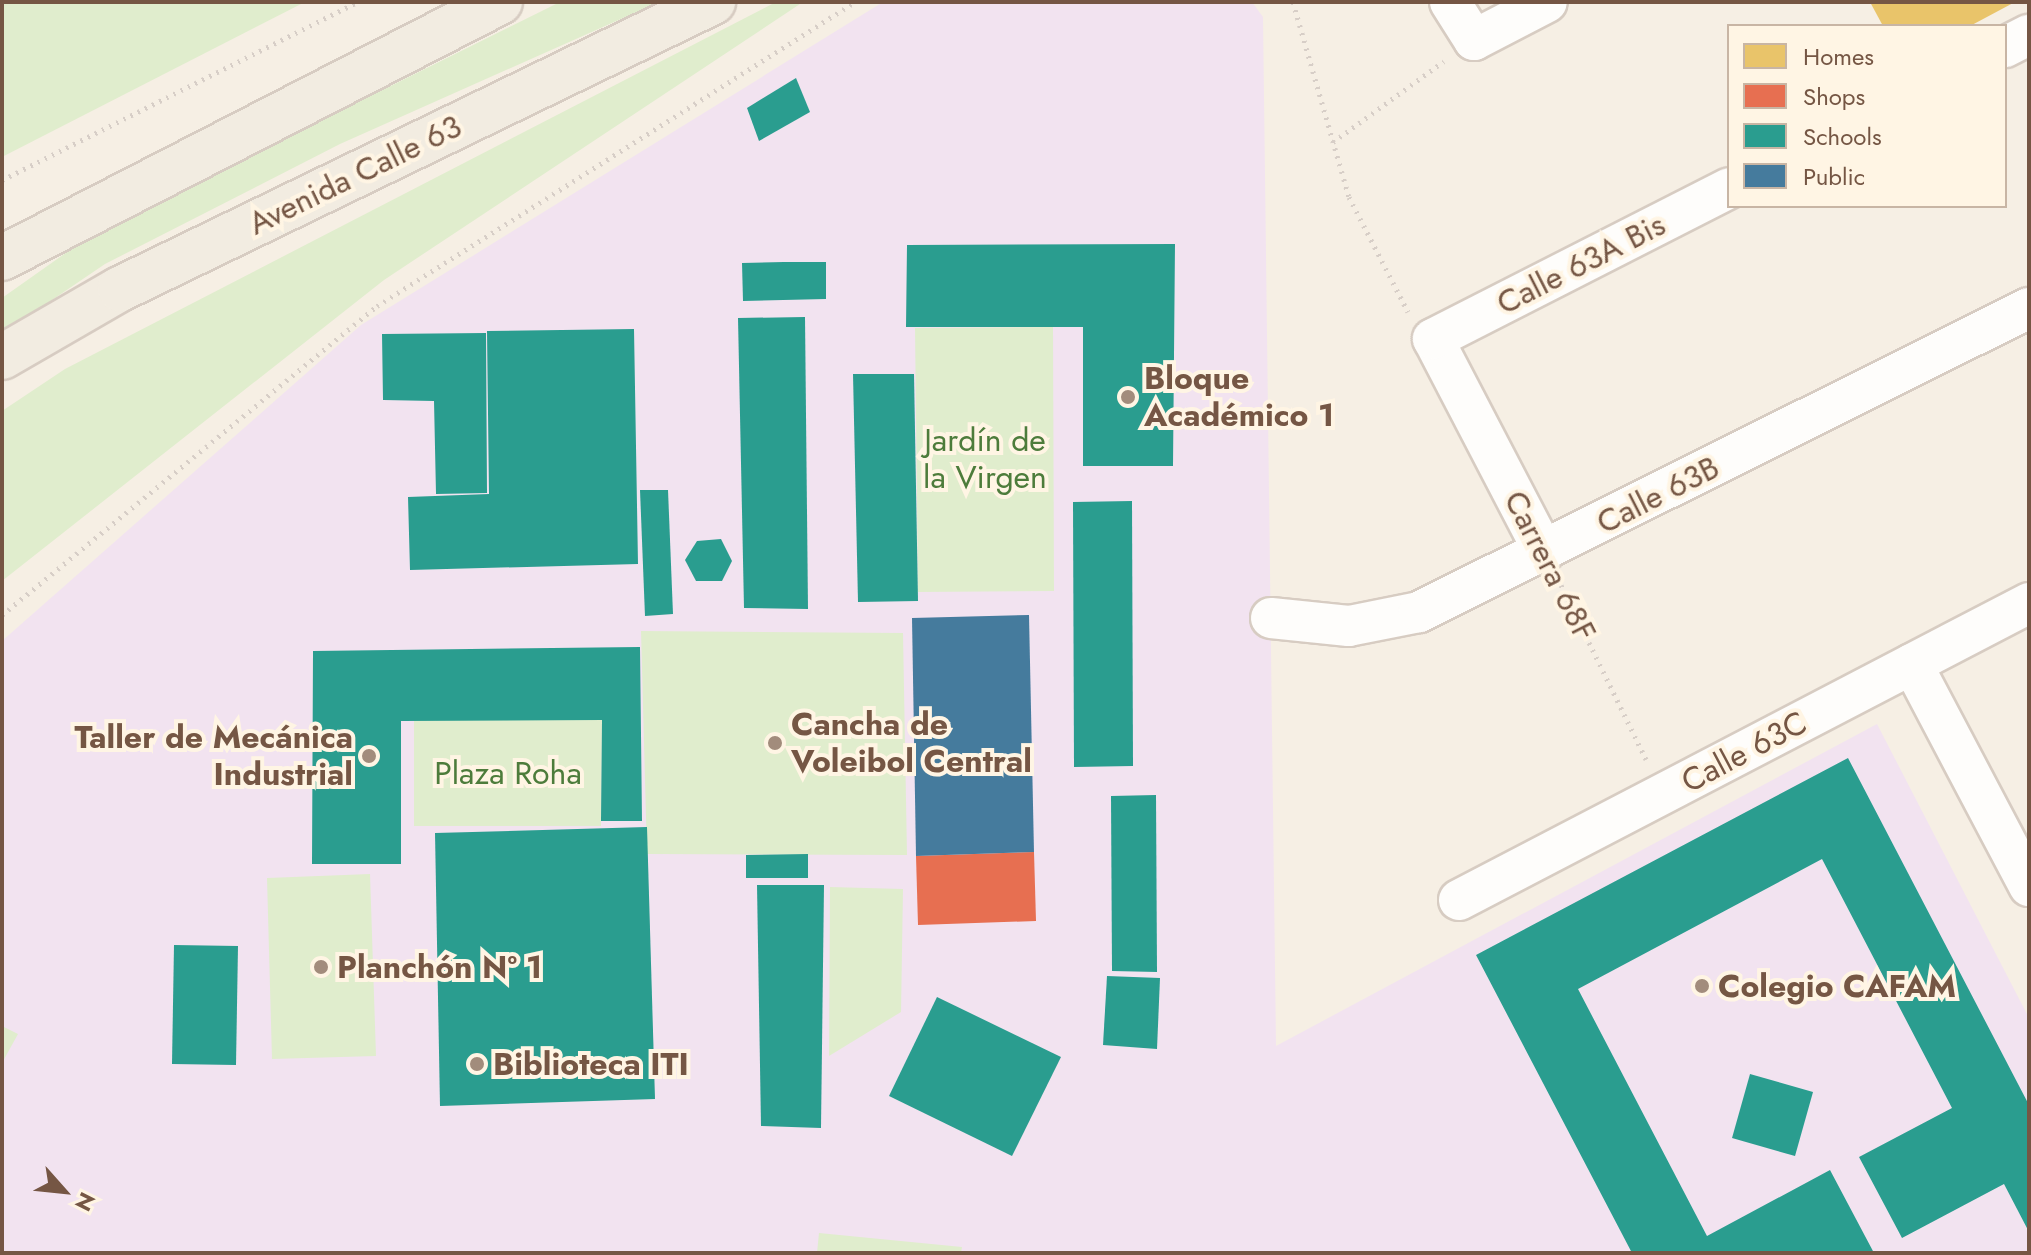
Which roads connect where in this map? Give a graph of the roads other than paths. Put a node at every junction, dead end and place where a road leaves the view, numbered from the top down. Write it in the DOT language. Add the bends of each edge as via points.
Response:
graph roads {
  1 [pos="500,2"];
  2 [pos="713,2"];
  3 [pos="1450,2"];
  4 [pos="1547,2"];
  5 [pos="2029,35"];
  6 [pos="2007,46"];
  7 [pos="1727,189"];
  8 [pos="2,258"];
  9 [pos="2029,308"];
  10 [pos="1433,339"];
  11 [pos="2,357"];
  12 [pos="1544,552"];
  13 [pos="2029,603"];
  14 [pos="1271,618"];
  15 [pos="1912,664"];
  16 [pos="2029,886"];
  17 [pos="1459,900"];
  1 -- 8 [label="main road"];
  2 -- 11 [label="main road, Avenida Calle 63" via="120,289"];
  3 -- 4 [label="street" via="1474,40"];
  5 -- 6 [label="street"];
  7 -- 10 [label="street, Calle 63A Bis"];
  9 -- 12 [label="street, Calle 63B"];
  10 -- 12 [label="street, Carrera 68F"];
  12 -- 14 [label="street, Calle 63B" via="1419,612 1349,626"];
  13 -- 15 [label="street, Calle 63C"];
  15 -- 16 [label="street"];
  15 -- 17 [label="street, Calle 63C"];
}
